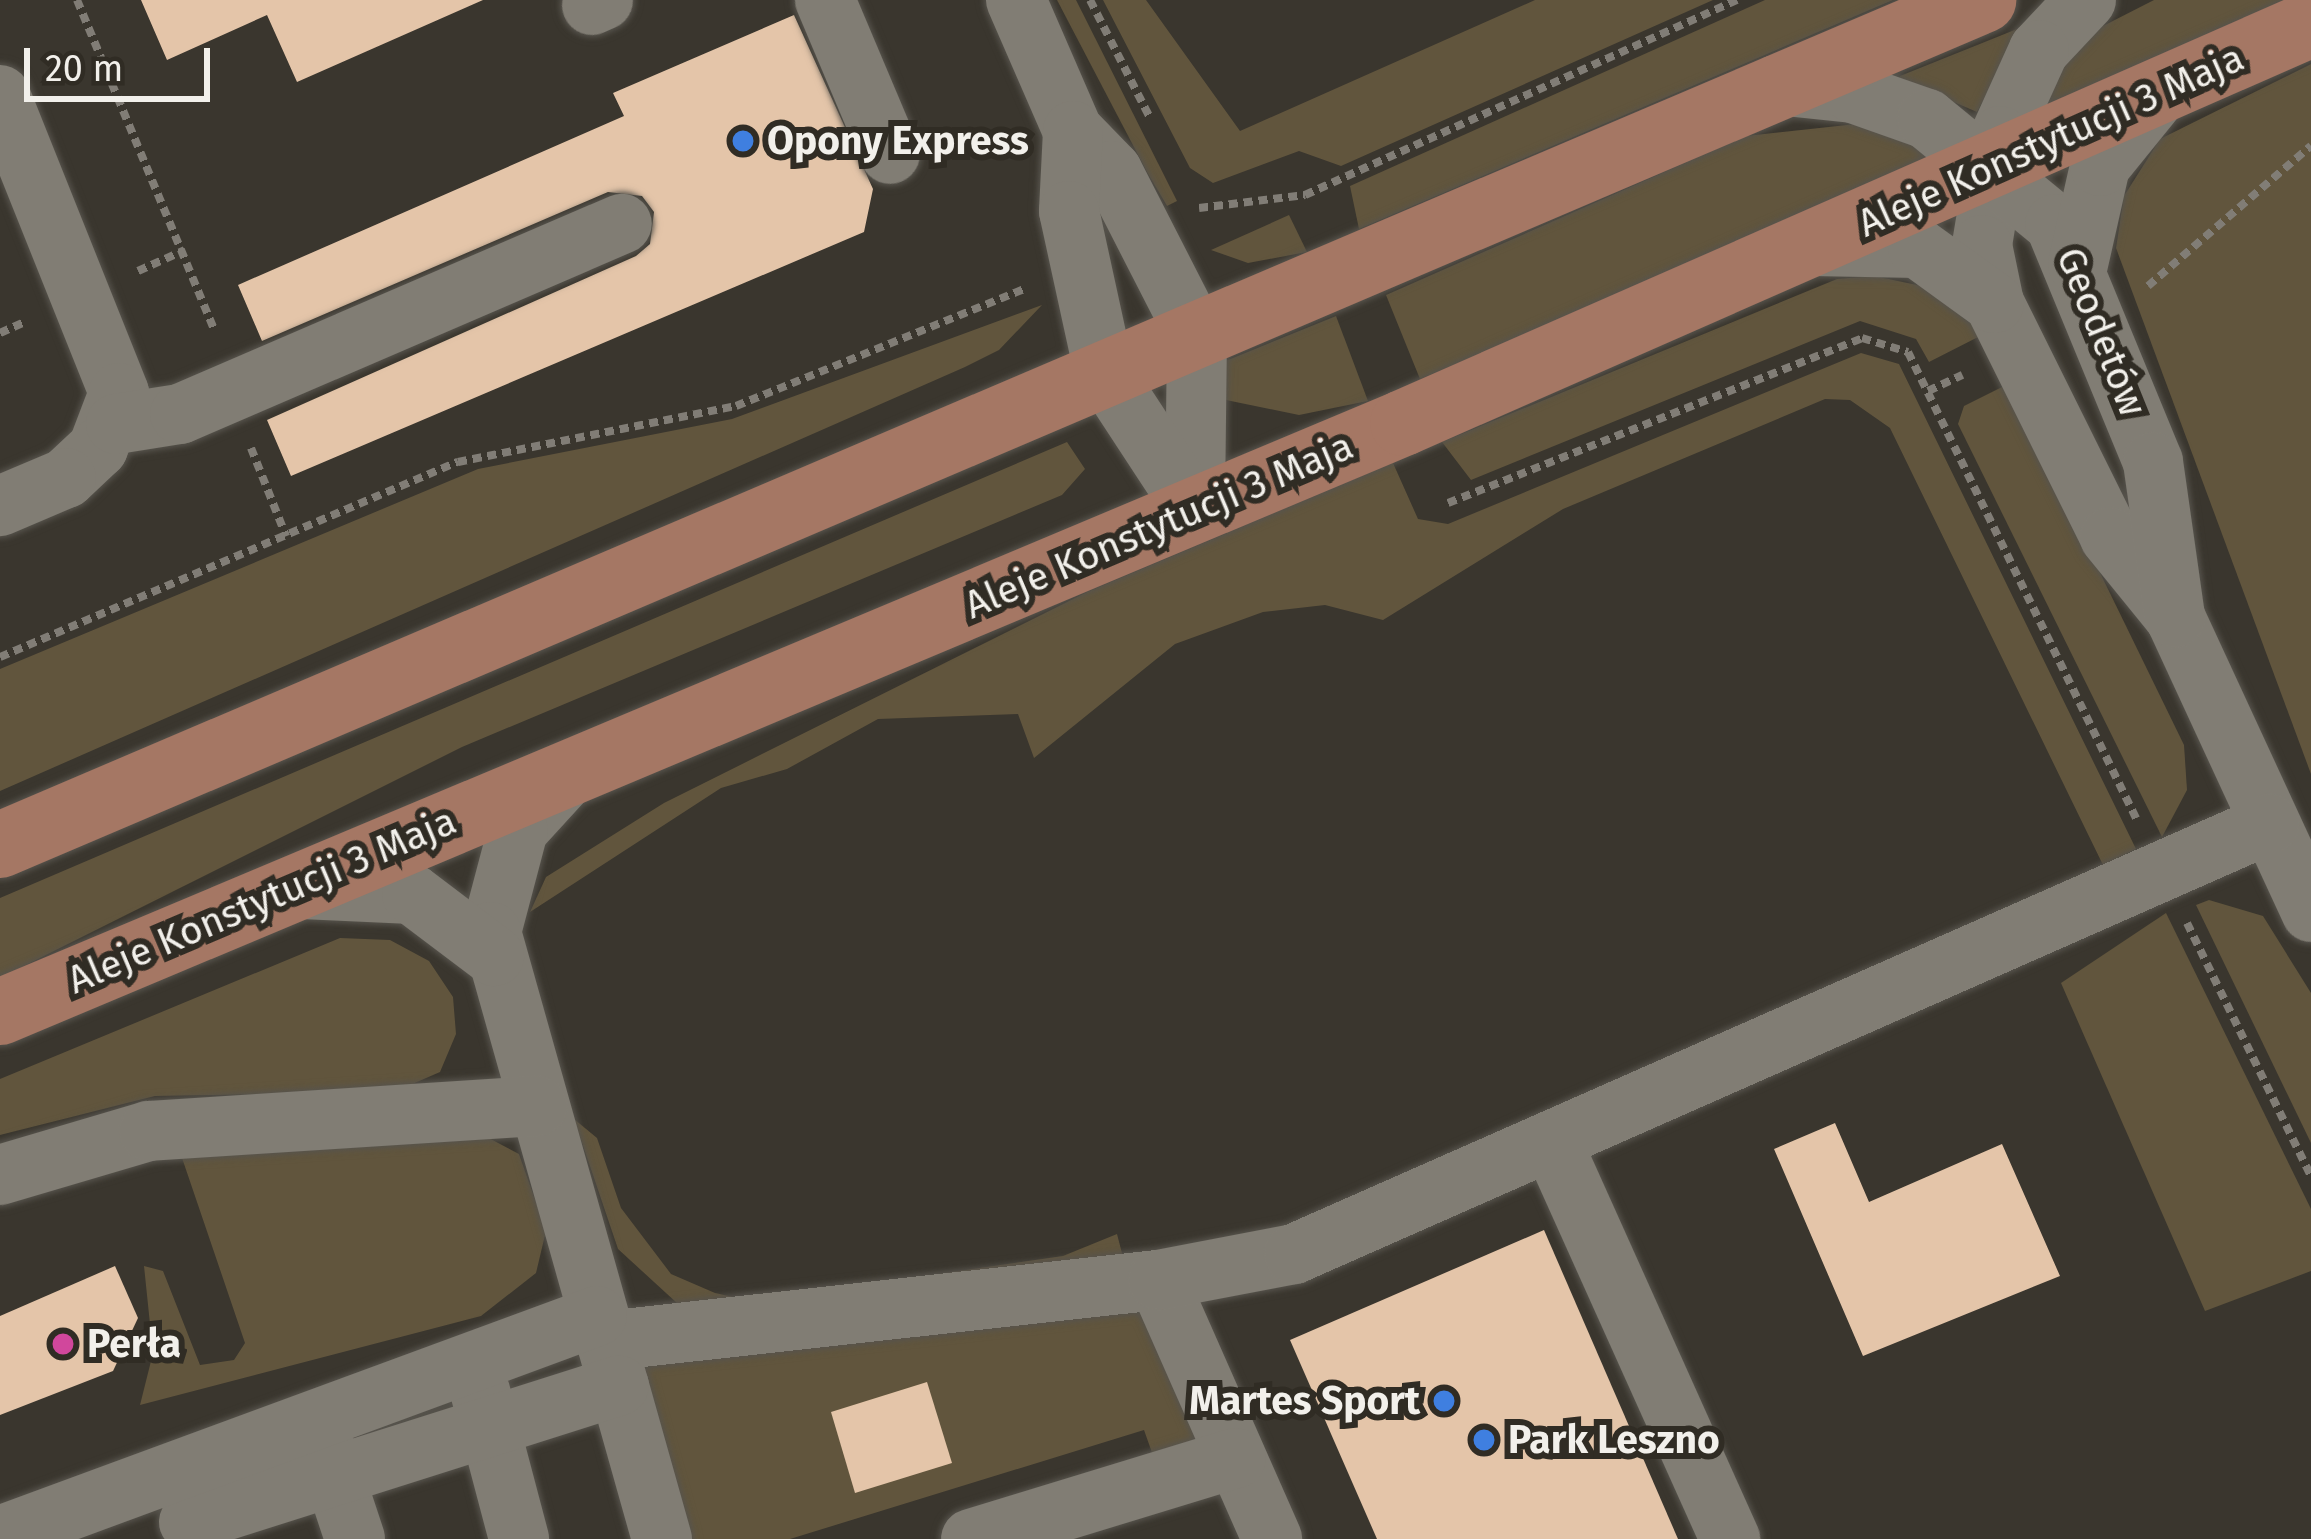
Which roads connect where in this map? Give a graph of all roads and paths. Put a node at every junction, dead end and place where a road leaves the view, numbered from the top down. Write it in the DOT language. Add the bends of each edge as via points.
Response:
graph roads {
  1 [pos="77,0"];
  2 [pos="825,0"];
  3 [pos="1016,0"];
  4 [pos="1090,0"];
  5 [pos="1737,0"];
  6 [pos="1983,0"];
  7 [pos="2086,0"];
  8 [pos="2311,24"];
  9 [pos="1776,86"];
  10 [pos="2156,97"];
  11 [pos="1073,131"];
  12 [pos="8,134"];
  13 [pos="1158,135"];
  14 [pos="2311,146"];
  15 [pos="890,154"];
  16 [pos="1992,170"];
  17 [pos="1190,190"];
  18 [pos="1202,206"];
  19 [pos="1189,213"];
  20 [pos="622,224"];
  21 [pos="1812,246"];
  22 [pos="2078,264"];
  23 [pos="1042,281"];
  24 [pos="2128,302"];
  25 [pos="1994,303"];
  26 [pos="1197,337"];
  27 [pos="221,345"];
  28 [pos="1104,372"];
  29 [pos="116,424"];
  30 [pos="1448,503"];
  31 [pos="0,506"];
  32 [pos="1195,511"];
  33 [pos="2175,617"];
  34 [pos="0,657"];
  35 [pos="570,773"];
  36 [pos="2270,824"];
  37 [pos="0,845"];
  38 [pos="2164,872"];
  39 [pos="285,891"];
  40 [pos="2311,912"];
  41 [pos="494,956"];
  42 [pos="0,1012"];
  43 [pos="537,1106"];
  44 [pos="1553,1147"];
  45 [pos="0,1175"];
  46 [pos="2311,1176"];
  47 [pos="1158,1280"];
  48 [pos="607,1348"];
  49 [pos="473,1362"];
  50 [pos="489,1427"];
  51 [pos="325,1448"];
  52 [pos="1236,1458"];
  53 [pos="186,1511"];
  54 [pos="23,1534"];
  55 [pos="355,1539"];
  56 [pos="519,1539"];
  57 [pos="662,1539"];
  58 [pos="970,1539"];
  59 [pos="1272,1539"];
  60 [pos="1730,1539"];
  1 -- 27 [label="path"];
  2 -- 15 [label="street"];
  3 -- 11 [label="street"];
  4 -- 13 [label="path"];
  5 -- 18 [label="path" via="1305,195"];
  6 -- 9 [label="main road"];
  7 -- 16 [label="street" via="2023,76"];
  8 -- 10 [label="main road, Aleje Konstytucji 3 Maja"];
  9 -- 16 [label="street, Geodetów" via="1852,93 1927,118"];
  9 -- 26 [label="main road"];
  10 -- 16 [label="main road, Aleje Konstytucji 3 Maja"];
  10 -- 22 [label="street" via="2100,166"];
  11 -- 26 [label="street" via="1112,171"];
  11 -- 28 [label="street" via="1069,212"];
  12 -- 29 [label="street" via="111,355"];
  14 -- 24 [label="path"];
  16 -- 21 [label="main road, Aleje Konstytucji 3 Maja"];
  16 -- 22 [label="street, Geodetów" via="2031,195"];
  16 -- 25 [label="street" via="1982,245"];
  17 -- 18 [label="path"];
  18 -- 19 [label="path"];
  20 -- 29 [label="street" via="180,414"];
  21 -- 25 [label="street" via="1918,248"];
  21 -- 32 [label="main road, Aleje Konstytucji 3 Maja"];
  22 -- 33 [label="street, Geodetów" via="2153,462"];
  23 -- 34 [label="path" via="736,406 458,462"];
  25 -- 33 [label="street, Geodetów" via="2110,537"];
  26 -- 28 [label="main road"];
  26 -- 32 [label="street"];
  28 -- 32 [label="street"];
  28 -- 37 [label="main road"];
  29 -- 31 [label="street" via="66,478"];
  30 -- 38 [label="path" via="1862,338 1908,352"];
  32 -- 35 [label="main road, Aleje Konstytucji 3 Maja"];
  33 -- 36 [label="street, Geodetów"];
  35 -- 39 [label="main road, Aleje Konstytucji 3 Maja"];
  35 -- 41 [label="street" via="537,802 505,859"];
  36 -- 38 [label="street"];
  36 -- 40 [label="street, Geodetów"];
  38 -- 44 [label="street"];
  38 -- 46 [label="path"];
  39 -- 41 [label="street" via="412,894"];
  39 -- 42 [label="main road, Aleje Konstytucji 3 Maja"];
  41 -- 43 [label="street"];
  43 -- 45 [label="street" via="149,1131"];
  43 -- 48 [label="street"];
  44 -- 47 [label="street" via="1294,1254"];
  44 -- 60 [label="street"];
  47 -- 48 [label="street"];
  47 -- 52 [label="street"];
  48 -- 49 [label="street"];
  48 -- 50 [label="street"];
  48 -- 57 [label="street"];
  49 -- 50 [label="street"];
  49 -- 51 [label="street"];
  50 -- 51 [label="street"];
  50 -- 56 [label="street"];
  51 -- 53 [label="street"];
  51 -- 55 [label="street"];
  52 -- 58 [label="street"];
  52 -- 59 [label="street"];
  53 -- 54 [label="street"];
}
